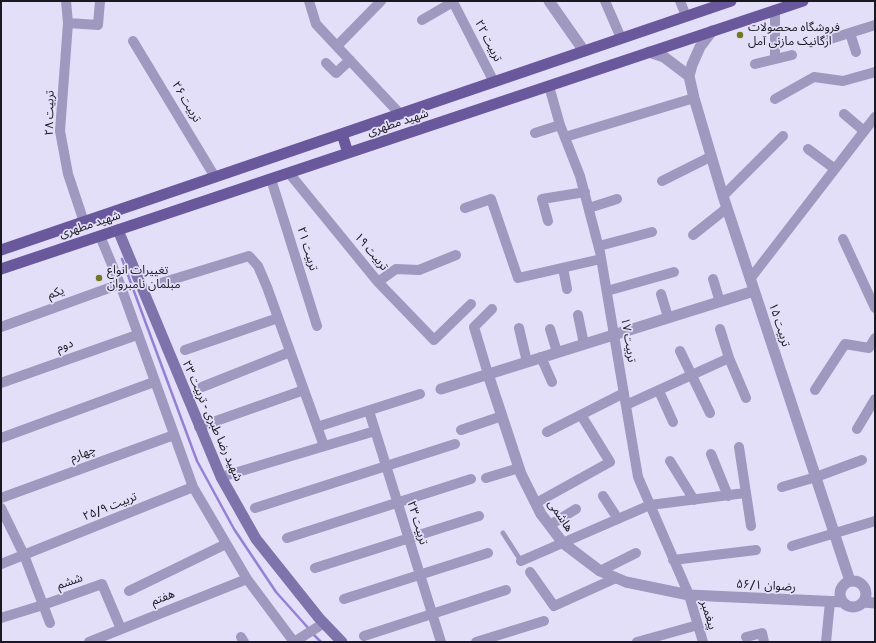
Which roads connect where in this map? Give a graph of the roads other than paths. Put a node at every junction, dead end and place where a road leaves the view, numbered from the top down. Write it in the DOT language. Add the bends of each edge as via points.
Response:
graph roads {
  1 [pos="66,1"];
  2 [pos="100,1"];
  3 [pos="309,1"];
  4 [pos="381,1"];
  5 [pos="549,1"];
  6 [pos="605,1"];
  7 [pos="680,1"];
  8 [pos="731,1"];
  9 [pos="803,1"];
  10 [pos="774,10"];
  11 [pos="686,16"];
  12 [pos="422,20"];
  13 [pos="68,22"];
  14 [pos="875,25"];
  15 [pos="712,31"];
  16 [pos="850,33"];
  17 [pos="621,38"];
  18 [pos="827,40"];
  19 [pos="133,41"];
  20 [pos="337,46"];
  21 [pos="584,51"];
  22 [pos="649,52"];
  23 [pos="856,52"];
  24 [pos="792,55"];
  25 [pos="775,59"];
  26 [pos="350,60"];
  27 [pos="326,63"];
  28 [pos="755,64"];
  29 [pos="875,72"];
  30 [pos="689,76"];
  31 [pos="494,82"];
  32 [pos="549,86"];
  33 [pos="694,98"];
  34 [pos="775,99"];
  35 [pos="400,114"];
  36 [pos="844,114"];
  37 [pos="875,118"];
  38 [pos="560,125"];
  39 [pos="864,131"];
  40 [pos="535,133"];
  41 [pos="342,134"];
  42 [pos="783,136"];
  43 [pos="565,137"];
  44 [pos="808,149"];
  45 [pos="348,153"];
  46 [pos="710,157"];
  47 [pos="835,169"];
  48 [pos="289,173"];
  49 [pos="215,177"];
  50 [pos="272,179"];
  51 [pos="662,181"];
  52 [pos="585,192"];
  53 [pos="722,196"];
  54 [pos="617,199"];
  55 [pos="465,208"];
  56 [pos="589,208"];
  57 [pos="727,208"];
  58 [pos="548,221"];
  59 [pos="84,222"];
  60 [pos="118,230"];
  61 [pos="652,232"];
  62 [pos="693,235"];
  63 [pos="100,236"];
  64 [pos="843,239"];
  65 [pos="599,246"];
  66 [pos="1,250"];
  67 [pos="456,255"];
  68 [pos="601,259"];
  69 [pos="563,268"];
  70 [pos="1,269"];
  71 [pos="674,272"];
  72 [pos="713,279"];
  73 [pos="750,279"];
  74 [pos="378,282"];
  75 [pos="161,283"];
  76 [pos="120,284"];
  77 [pos="567,289"];
  78 [pos="607,291"];
  79 [pos="754,291"];
  80 [pos="661,294"];
  81 [pos="720,302"];
  82 [pos="471,304"];
  83 [pos="875,308"];
  84 [pos="492,309"];
  85 [pos="578,315"];
  86 [pos="668,317"];
  87 [pos="278,318"];
  88 [pos="317,326"];
  89 [pos="1,327"];
  90 [pos="519,328"];
  91 [pos="550,329"];
  92 [pos="720,329"];
  93 [pos="137,335"];
  94 [pos="614,335"];
  95 [pos="875,338"];
  96 [pos="584,344"];
  97 [pos="185,350"];
  98 [pos="680,351"];
  99 [pos="290,352"];
  100 [pos="557,352"];
  101 [pos="541,357"];
  102 [pos="729,358"];
  103 [pos="527,362"];
  104 [pos="488,374"];
  105 [pos="692,376"];
  106 [pos="1,382"];
  107 [pos="154,382"];
  108 [pos="552,382"];
  109 [pos="202,388"];
  110 [pos="441,389"];
  111 [pos="304,390"];
  112 [pos="815,390"];
  113 [pos="659,391"];
  114 [pos="624,393"];
  115 [pos="420,394"];
  116 [pos="746,398"];
  117 [pos="875,399"];
  118 [pos="626,405"];
  119 [pos="369,411"];
  120 [pos="710,413"];
  121 [pos="581,415"];
  122 [pos="502,416"];
  123 [pos="673,422"];
  124 [pos="199,427"];
  125 [pos="317,427"];
  126 [pos="857,429"];
  127 [pos="461,430"];
  128 [pos="375,431"];
  129 [pos="547,432"];
  130 [pos="174,435"];
  131 [pos="1,438"];
  132 [pos="456,444"];
  133 [pos="324,446"];
  134 [pos="739,447"];
  135 [pos="711,454"];
  136 [pos="670,460"];
  137 [pos="862,460"];
  138 [pos="386,466"];
  139 [pos="519,468"];
  140 [pos="221,477"];
  141 [pos="816,477"];
  142 [pos="486,478"];
  143 [pos="471,479"];
  144 [pos="782,486"];
  145 [pos="193,488"];
  146 [pos="745,493"];
  147 [pos="604,496"];
  148 [pos="728,496"];
  149 [pos="1,498"];
  150 [pos="694,500"];
  151 [pos="398,502"];
  152 [pos="536,503"];
  153 [pos="650,505"];
  154 [pos="1,508"];
  155 [pos="256,508"];
  156 [pos="576,510"];
  157 [pos="479,516"];
  158 [pos="618,519"];
  159 [pos="875,521"];
  160 [pos="550,525"];
  161 [pos="751,526"];
  162 [pos="503,533"];
  163 [pos="834,534"];
  164 [pos="287,538"];
  165 [pos="409,538"];
  166 [pos="563,543"];
  167 [pos="226,544"];
  168 [pos="792,546"];
  169 [pos="756,550"];
  170 [pos="636,553"];
  171 [pos="488,554"];
  172 [pos="24,555"];
  173 [pos="673,560"];
  174 [pos="521,561"];
  175 [pos="1,564"];
  176 [pos="315,568"];
  177 [pos="600,571"];
  178 [pos="530,572"];
  179 [pos="420,575"];
  180 [pos="616,578"];
  181 [pos="247,579"];
  182 [pos="850,581"];
  183 [pos="506,590"];
  184 [pos="129,591"];
  185 [pos="688,595"];
  186 [pos="344,599"];
  187 [pos="830,602"];
  188 [pos="843,602"];
  189 [pos="863,602"];
  190 [pos="875,603"];
  191 [pos="43,605"];
  192 [pos="432,614"];
  193 [pos="1,618"];
  194 [pos="544,620"];
  195 [pos="50,623"];
  196 [pos="324,623"];
  197 [pos="698,625"];
  198 [pos="121,629"];
  199 [pos="364,636"];
  200 [pos="746,637"];
  201 [pos="89,642"];
  202 [pos="294,642"];
  203 [pos="342,642"];
  204 [pos="442,642"];
  205 [pos="476,642"];
  206 [pos="637,642"];
  207 [pos="703,642"];
  208 [pos="764,642"];
  209 [pos="826,642"];
  1 -- 13 [label="street, تربیت ۲۸"];
  2 -- 13 [label="street" via="98,26"];
  3 -- 20 [label="street" via="316,24"];
  4 -- 20 [label="street"];
  5 -- 21 [label="street"];
  6 -- 17 [label="street"];
  7 -- 11 [label="street"];
  8 -- 11 [label="main road, شهید مطهری"];
  9 -- 10 [label="main road, شهید مطهری"];
  10 -- 15 [label="main road, شهید مطهری"];
  10 -- 25 [label="street"];
  11 -- 17 [label="main road, شهید مطهری"];
  12 -- 31 [label="street, تربیت ۲۲" via="453,2"];
  13 -- 59 [label="street, تربیت ۲۸" via="60,131 68,174"];
  14 -- 16 [label="street"];
  15 -- 22 [label="main road, شهید مطهری"];
  15 -- 30 [label="street, تربیت ۱۵" via="693,60"];
  16 -- 18 [label="street"];
  16 -- 23 [label="street"];
  17 -- 21 [label="main road, شهید مطهری"];
  19 -- 49 [label="street, تربیت ۲۶"];
  20 -- 26 [label="street"];
  21 -- 31 [label="main road, شهید مطهری"];
  22 -- 30 [label="street" via="664,56"];
  22 -- 32 [label="main road, شهید مطهری"];
  24 -- 25 [label="street"];
  25 -- 28 [label="street"];
  26 -- 27 [label="street" via="336,73"];
  26 -- 35 [label="street"];
  29 -- 34 [label="street" via="843,81 814,77"];
  30 -- 33 [label="street, تربیت ۱۵"];
  31 -- 35 [label="main road, شهید مطهری"];
  32 -- 38 [label="street, تربیت ۱۷"];
  32 -- 45 [label="main road, شهید مطهری"];
  33 -- 43 [label="street"];
  33 -- 46 [label="street, تربیت ۱۵"];
  35 -- 41 [label="main road, شهید مطهری"];
  36 -- 39 [label="street"];
  37 -- 39 [label="street"];
  38 -- 40 [label="street"];
  38 -- 43 [label="street, تربیت ۱۷"];
  39 -- 47 [label="street"];
  41 -- 45 [label="main road"];
  41 -- 49 [label="main road, شهید مطهری"];
  42 -- 53 [label="street"];
  43 -- 52 [label="street, تربیت ۱۷"];
  44 -- 47 [label="street"];
  45 -- 48 [label="main road, شهید مطهری"];
  46 -- 51 [label="street"];
  46 -- 53 [label="street, تربیت ۱۵"];
  47 -- 73 [label="street"];
  48 -- 50 [label="main road, شهید مطهری"];
  48 -- 74 [label="street, تربیت ۱۹"];
  49 -- 59 [label="main road, شهید مطهری"];
  50 -- 60 [label="main road, شهید مطهری"];
  50 -- 88 [label="street, تربیت ۲۱"];
  52 -- 56 [label="street, تربیت ۱۷"];
  52 -- 58 [label="street" via="542,199"];
  53 -- 57 [label="street, تربیت ۱۵"];
  54 -- 56 [label="street"];
  55 -- 69 [label="street" via="491,199 518,278"];
  56 -- 65 [label="street, تربیت ۱۷"];
  57 -- 62 [label="street"];
  57 -- 73 [label="street, تربیت ۱۵"];
  59 -- 66 [label="main road, شهید مطهری"];
  60 -- 63 [label="main road, شهید مطهری"];
  60 -- 124 [label="main road, شهید رضا طبری - تربیت ۲۳"];
  61 -- 65 [label="street"];
  63 -- 70 [label="main road, شهید مطهری"];
  63 -- 76 [label="street"];
  64 -- 83 [label="street"];
  65 -- 68 [label="street, تربیت ۱۷"];
  67 -- 74 [label="street, تربیت ۱۹" via="419,270 396,268"];
  68 -- 69 [label="street"];
  68 -- 78 [label="street, تربیت ۱۷"];
  69 -- 77 [label="street"];
  71 -- 78 [label="street"];
  72 -- 81 [label="street"];
  73 -- 79 [label="street, تربیت ۱۵"];
  74 -- 82 [label="street" via="434,340"];
  75 -- 87 [label="street" via="249,256 258,266"];
  76 -- 89 [label="street, یکم"];
  76 -- 93 [label="street"];
  78 -- 94 [label="street, تربیت ۱۷"];
  79 -- 81 [label="street"];
  79 -- 141 [label="street, تربیت ۱۵"];
  80 -- 86 [label="street"];
  81 -- 86 [label="street"];
  84 -- 104 [label="street" via="474,327"];
  85 -- 96 [label="street"];
  86 -- 94 [label="street"];
  87 -- 97 [label="street"];
  87 -- 99 [label="street"];
  90 -- 103 [label="street"];
  91 -- 100 [label="street"];
  92 -- 102 [label="street"];
  93 -- 106 [label="street, دوم"];
  93 -- 107 [label="street"];
  94 -- 96 [label="street"];
  94 -- 114 [label="street, تربیت ۱۷"];
  95 -- 112 [label="street" via="869,348 845,344"];
  96 -- 100 [label="street"];
  98 -- 105 [label="street"];
  99 -- 109 [label="street"];
  99 -- 111 [label="street"];
  100 -- 101 [label="street"];
  101 -- 103 [label="street"];
  101 -- 108 [label="street"];
  102 -- 105 [label="street"];
  102 -- 116 [label="street"];
  103 -- 104 [label="street"];
  104 -- 110 [label="street"];
  104 -- 122 [label="street, هاشمی"];
  105 -- 113 [label="street"];
  105 -- 120 [label="street"];
  107 -- 130 [label="street"];
  107 -- 131 [label="street"];
  111 -- 124 [label="street"];
  111 -- 125 [label="street"];
  113 -- 118 [label="street"];
  113 -- 123 [label="street"];
  114 -- 118 [label="street, تربیت ۱۷"];
  114 -- 121 [label="street"];
  115 -- 119 [label="street"];
  117 -- 126 [label="street"];
  118 -- 153 [label="street, تربیت ۱۷" via="638,477"];
  119 -- 125 [label="street"];
  119 -- 128 [label="street, تربیت ۲۳"];
  121 -- 129 [label="street"];
  121 -- 152 [label="street" via="610,462"];
  122 -- 127 [label="street"];
  122 -- 139 [label="street, هاشمی"];
  124 -- 140 [label="main road, شهید رضا طبری - تربیت ۲۳"];
  125 -- 133 [label="street"];
  128 -- 133 [label="street"];
  128 -- 138 [label="street, تربیت ۲۳"];
  130 -- 145 [label="street"];
  130 -- 149 [label="street, چهارم"];
  132 -- 138 [label="street"];
  133 -- 140 [label="street"];
  134 -- 146 [label="street"];
  135 -- 148 [label="street"];
  136 -- 150 [label="street"];
  137 -- 141 [label="street"];
  138 -- 151 [label="street, تربیت ۲۳"];
  138 -- 155 [label="street"];
  139 -- 142 [label="street"];
  139 -- 152 [label="street, هاشمی"];
  140 -- 196 [label="main road, شهید رضا طبری - تربیت ۲۳" via="256,539"];
  141 -- 144 [label="street"];
  141 -- 163 [label="street, تربیت ۱۵"];
  143 -- 151 [label="street"];
  145 -- 167 [label="street"];
  145 -- 172 [label="street, تربیت ۲۵/۹"];
  146 -- 148 [label="street"];
  146 -- 161 [label="street"];
  147 -- 158 [label="street"];
  148 -- 150 [label="street"];
  150 -- 153 [label="street"];
  151 -- 164 [label="street"];
  151 -- 165 [label="street, تربیت ۲۳"];
  152 -- 160 [label="street, هاشمی"];
  153 -- 158 [label="street"];
  153 -- 173 [label="street, تربیت ۱۷"];
  154 -- 172 [label="street"];
  156 -- 160 [label="street"];
  157 -- 165 [label="street"];
  158 -- 166 [label="street"];
  159 -- 163 [label="street"];
  160 -- 166 [label="street, هاشمی"];
  162 -- 174 [label="lane"];
  163 -- 168 [label="street"];
  163 -- 182 [label="street, تربیت ۱۵"];
  165 -- 176 [label="street"];
  165 -- 179 [label="street, تربیت ۲۳"];
  166 -- 174 [label="street"];
  166 -- 177 [label="street, هاشمی"];
  167 -- 181 [label="street"];
  167 -- 184 [label="street"];
  169 -- 173 [label="street"];
  170 -- 177 [label="street"];
  171 -- 179 [label="street"];
  172 -- 175 [label="street, تربیت ۲۵/۹"];
  172 -- 191 [label="street"];
  173 -- 185 [label="street, تربیت ۱۷"];
  177 -- 180 [label="street, هاشمی"];
  178 -- 180 [label="street" via="554,606"];
  179 -- 186 [label="street"];
  179 -- 192 [label="street, تربیت ۲۳"];
  180 -- 185 [label="street, هاشمی"];
  181 -- 198 [label="street, هفتم"];
  181 -- 202 [label="street"];
  182 -- 188 [label="street" via="844,584 841,590"];
  182 -- 189 [label="street" via="862,584 866,590"];
  183 -- 192 [label="street"];
  185 -- 187 [label="street, رضوان ۵۶/۱"];
  185 -- 197 [label="street, پیغمبر"];
  187 -- 188 [label="street, رضوان ۵۶/۱"];
  187 -- 209 [label="street"];
  188 -- 189 [label="street" via="849,606 857,606"];
  189 -- 190 [label="street"];
  191 -- 193 [label="street, ششم"];
  191 -- 195 [label="street"];
  191 -- 198 [label="street, ششم" via="102,584"];
  192 -- 199 [label="street"];
  192 -- 204 [label="street, تربیت ۲۳"];
  194 -- 205 [label="street"];
  196 -- 202 [label="street"];
  196 -- 203 [label="main road, شهید رضا طبری - تربیت ۲۳"];
  197 -- 206 [label="street"];
  197 -- 207 [label="street, پیغمبر"];
  198 -- 201 [label="street, هفتم"];
  200 -- 208 [label="street" via="762,633"];
}
